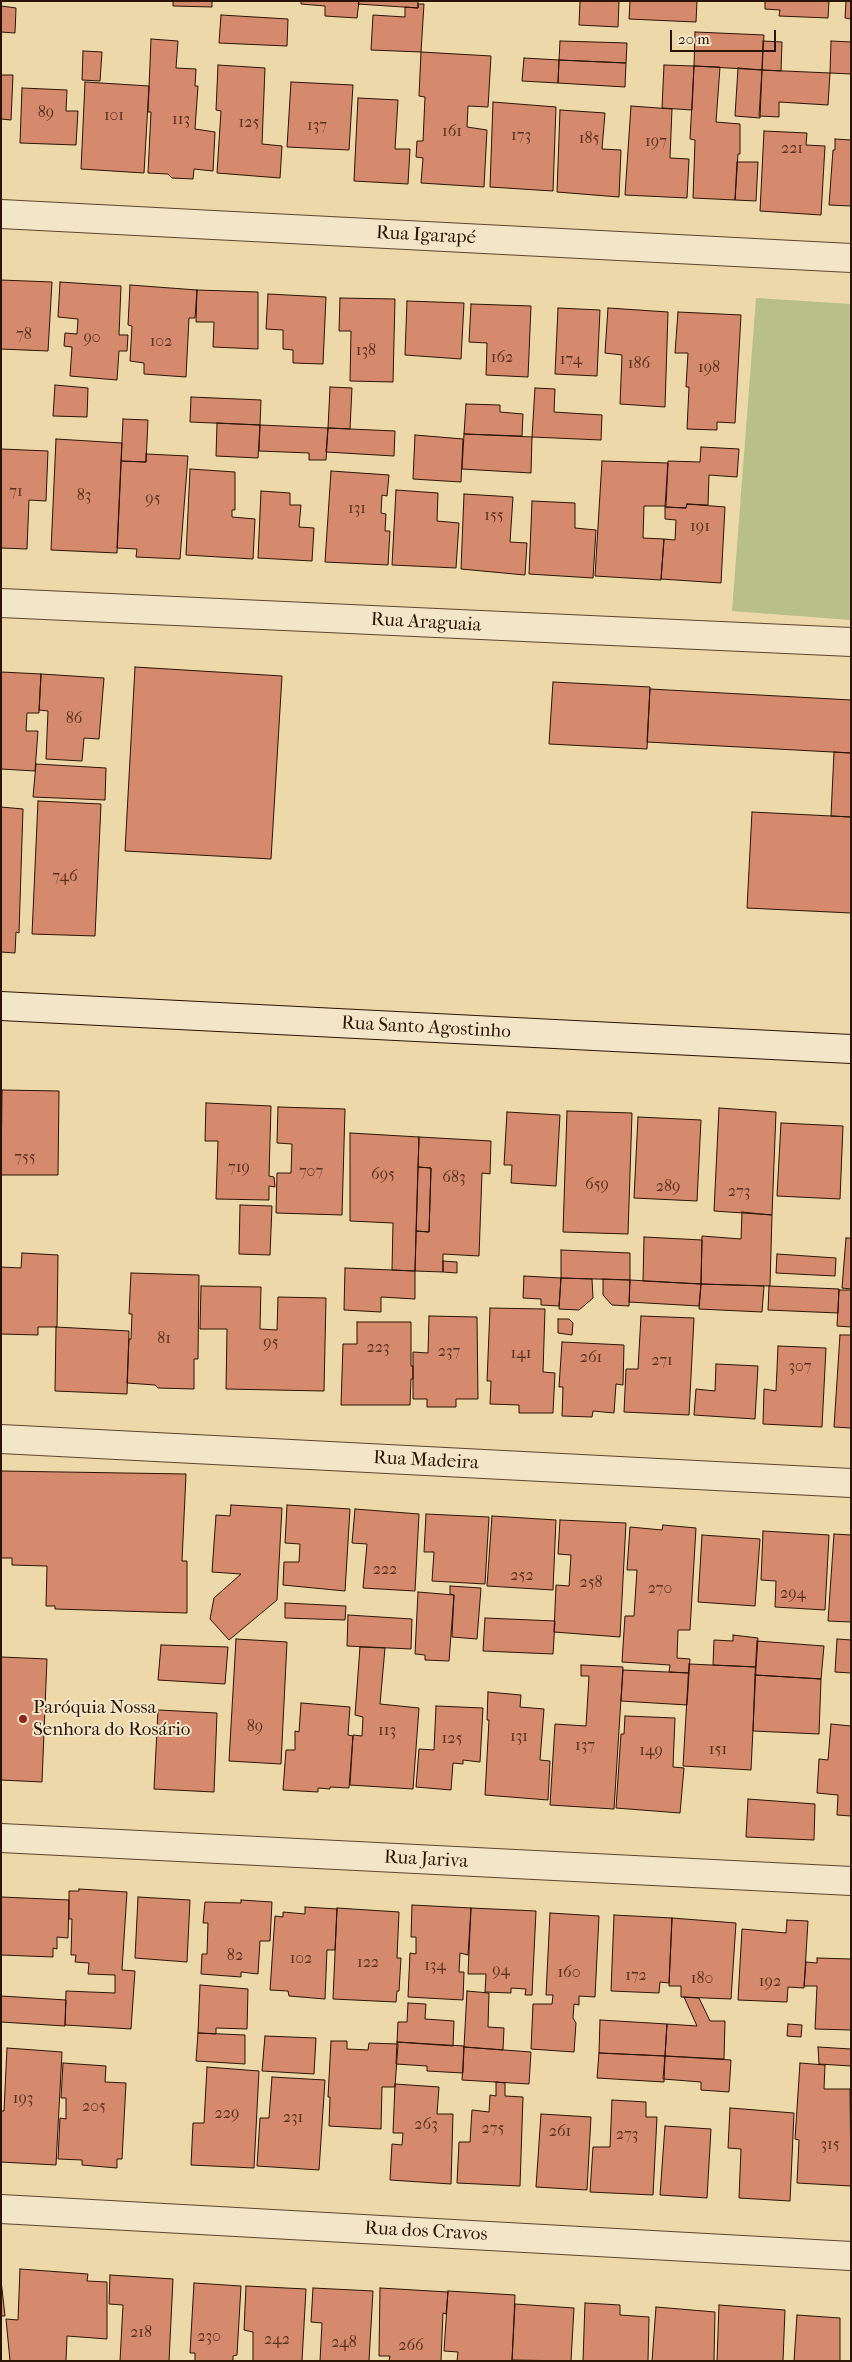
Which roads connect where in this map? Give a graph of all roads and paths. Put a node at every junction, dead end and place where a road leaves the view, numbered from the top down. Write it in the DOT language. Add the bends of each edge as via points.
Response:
graph roads {
  1 [pos="1,214"];
  2 [pos="851,258"];
  3 [pos="1,603"];
  4 [pos="851,642"];
  5 [pos="1,1006"];
  6 [pos="851,1049"];
  7 [pos="1,1440"];
  8 [pos="851,1483"];
  9 [pos="1,1838"];
  10 [pos="851,1881"];
  11 [pos="1,2209"];
  12 [pos="851,2256"];
  1 -- 2 [label="street, Rua Igarapé"];
  3 -- 4 [label="street, Rua Araguaia"];
  5 -- 6 [label="street, Rua Santo Agostinho"];
  7 -- 8 [label="street, Rua Madeira"];
  9 -- 10 [label="street, Rua Jariva"];
  11 -- 12 [label="street, Rua dos Cravos"];
}
